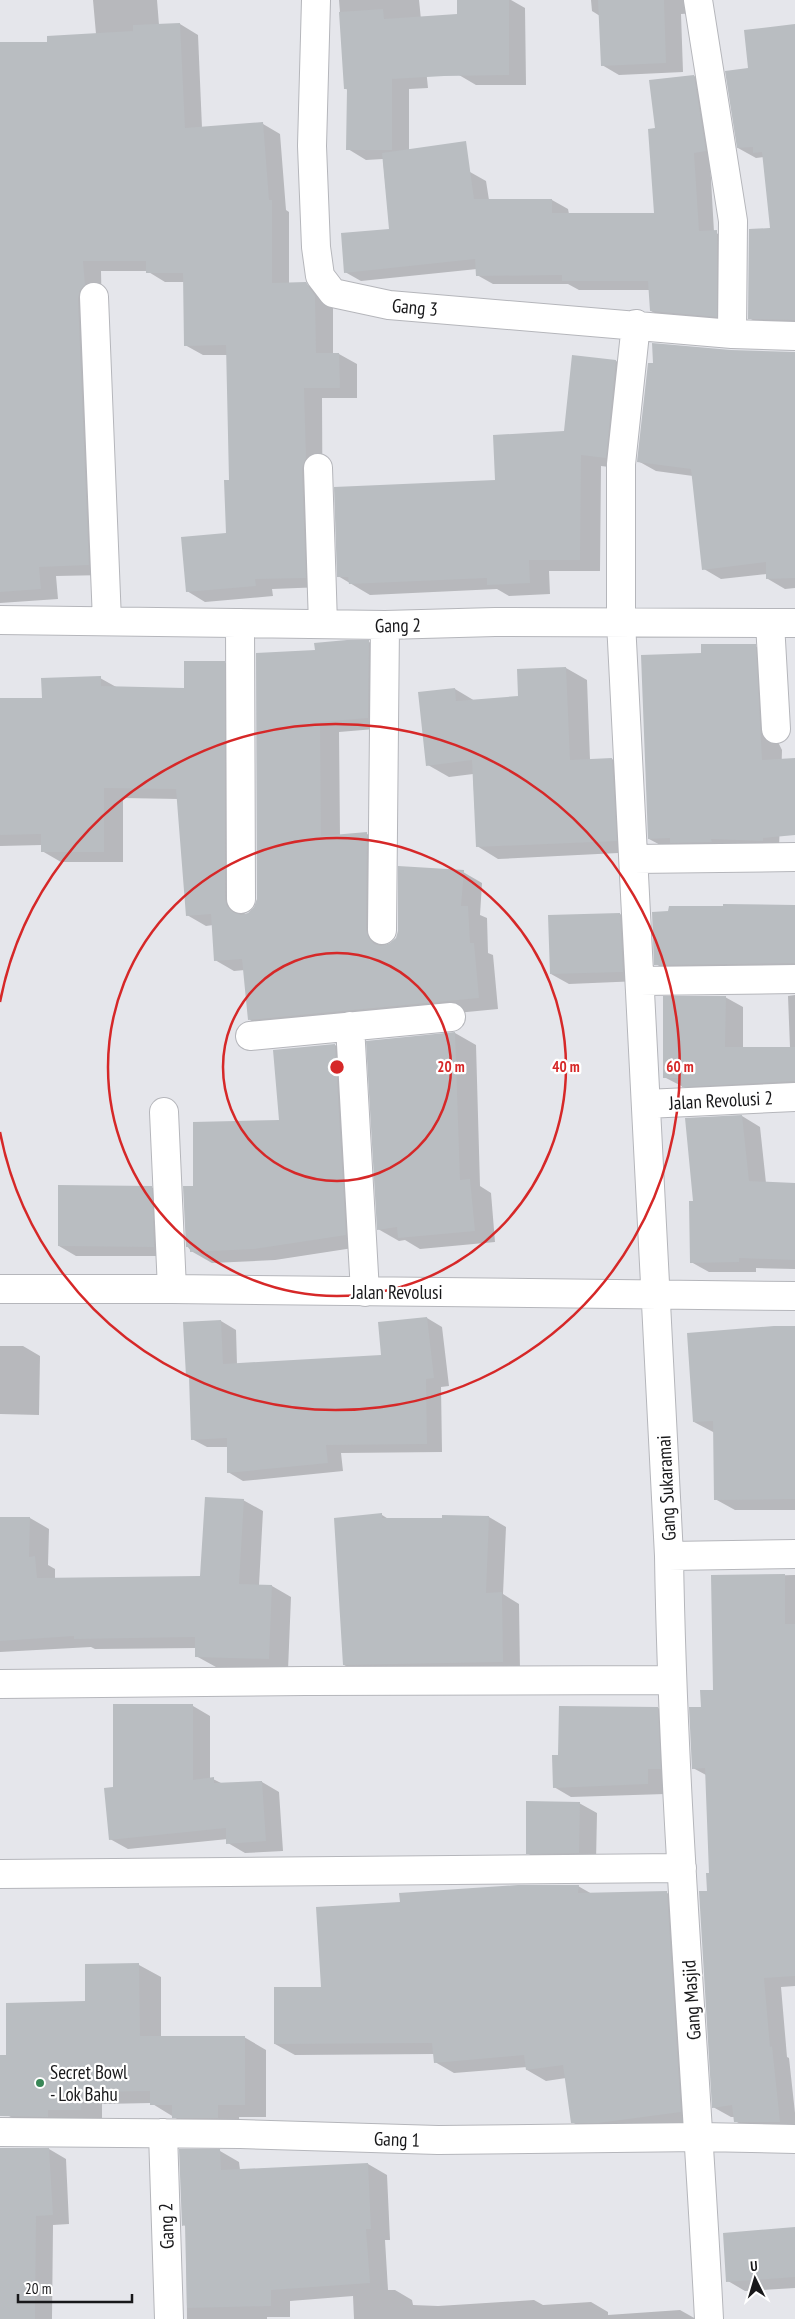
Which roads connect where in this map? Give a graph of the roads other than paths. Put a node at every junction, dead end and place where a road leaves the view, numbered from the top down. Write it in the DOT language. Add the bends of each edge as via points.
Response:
graph roads {
  1 [pos="316,0"];
  2 [pos="698,0"];
  3 [pos="94,297"];
  4 [pos="636,324"];
  5 [pos="732,334"];
  6 [pos="795,336"];
  7 [pos="318,468"];
  8 [pos="0,620"];
  9 [pos="107,621"];
  10 [pos="621,622"];
  11 [pos="783,623"];
  12 [pos="240,624"];
  13 [pos="323,624"];
  14 [pos="386,625"];
  15 [pos="776,729"];
  16 [pos="795,856"];
  17 [pos="634,859"];
  18 [pos="242,899"];
  19 [pos="382,930"];
  20 [pos="795,979"];
  21 [pos="640,981"];
  22 [pos="451,1017"];
  23 [pos="350,1026"];
  24 [pos="250,1036"];
  25 [pos="795,1097"];
  26 [pos="646,1104"];
  27 [pos="164,1112"];
  28 [pos="0,1289"];
  29 [pos="172,1289"];
  30 [pos="365,1292"];
  31 [pos="656,1295"];
  32 [pos="795,1296"];
  33 [pos="795,1554"];
  34 [pos="669,1556"];
  35 [pos="671,1680"];
  36 [pos="0,1684"];
  37 [pos="682,1868"];
  38 [pos="0,1874"];
  39 [pos="0,2132"];
  40 [pos="163,2133"];
  41 [pos="700,2137"];
  42 [pos="795,2139"];
  43 [pos="169,2319"];
  44 [pos="709,2319"];
  1 -- 4 [label="street, Gang 3" via="312,146 316,247 320,276 333,293 389,305"];
  2 -- 5 [label="street" via="733,222"];
  3 -- 9 [label="street"];
  4 -- 5 [label="street, Gang 3"];
  4 -- 10 [label="street, Gang Sukaramai" via="621,464"];
  5 -- 6 [label="street, Gang 3"];
  7 -- 13 [label="street"];
  8 -- 9 [label="street, Gang 2"];
  9 -- 12 [label="street, Gang 2"];
  10 -- 11 [label="street, Gang 2"];
  10 -- 14 [label="street, Gang 2"];
  10 -- 17 [label="street, Gang Sukaramai"];
  11 -- 15 [label="street"];
  12 -- 13 [label="street, Gang 2"];
  12 -- 18 [label="street"];
  13 -- 14 [label="street, Gang 2"];
  14 -- 19 [label="street"];
  16 -- 17 [label="street"];
  17 -- 21 [label="street, Gang Sukaramai"];
  20 -- 21 [label="street"];
  21 -- 26 [label="street, Gang Sukaramai"];
  22 -- 23 [label="street"];
  23 -- 24 [label="street"];
  23 -- 30 [label="street"];
  25 -- 26 [label="street, Jalan Revolusi 2"];
  26 -- 31 [label="street, Gang Sukaramai"];
  27 -- 29 [label="street"];
  28 -- 29 [label="street, Jalan Revolusi"];
  29 -- 30 [label="street, Jalan Revolusi"];
  30 -- 31 [label="street, Jalan Revolusi"];
  31 -- 32 [label="street, Jalan Revolusi"];
  31 -- 34 [label="street, Gang Sukaramai"];
  33 -- 34 [label="street"];
  34 -- 35 [label="street, Gang Sukaramai"];
  35 -- 36 [label="street"];
  35 -- 37 [label="street, Gang Masjid"];
  37 -- 38 [label="street"];
  37 -- 41 [label="street, Gang Masjid"];
  39 -- 40 [label="street, Gang 1"];
  40 -- 41 [label="street, Gang 1" via="438,2140"];
  40 -- 43 [label="street, Gang 2"];
  41 -- 42 [label="street, Gang 1"];
  41 -- 44 [label="street, Gang Masjid"];
}
